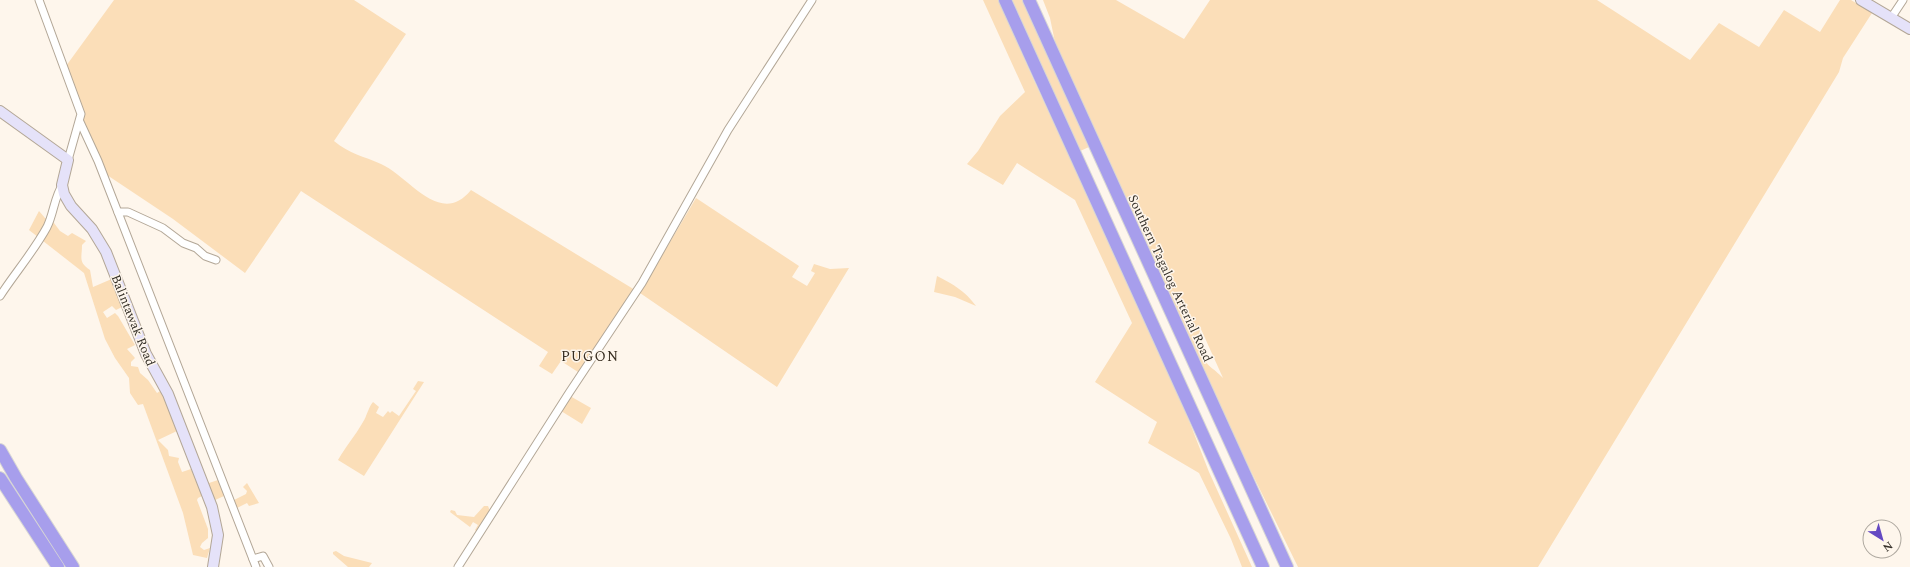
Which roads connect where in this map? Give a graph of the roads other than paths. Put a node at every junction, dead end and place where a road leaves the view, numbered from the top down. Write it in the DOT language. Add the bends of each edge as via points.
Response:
graph roads {
  1 [pos="39,0"];
  2 [pos="812,0"];
  3 [pos="1005,0"];
  4 [pos="1029,0"];
  5 [pos="1861,0"];
  6 [pos="1903,0"];
  7 [pos="1891,18"];
  8 [pos="1910,29"];
  9 [pos="0,111"];
  10 [pos="80,122"];
  11 [pos="68,160"];
  12 [pos="62,184"];
  13 [pos="118,212"];
  14 [pos="216,260"];
  15 [pos="0,296"];
  16 [pos="0,450"];
  17 [pos="0,478"];
  18 [pos="1231,496"];
  19 [pos="1263,514"];
  20 [pos="253,558"];
  21 [pos="58,567"];
  22 [pos="73,567"];
  23 [pos="213,567"];
  24 [pos="256,567"];
  25 [pos="269,567"];
  26 [pos="458,567"];
  27 [pos="1257,567"];
  28 [pos="1263,567"];
  29 [pos="1287,567"];
  30 [pos="1293,567"];
  1 -- 10 [label="street" via="77,102 81,114"];
  2 -- 26 [label="street" via="728,130 642,283"];
  3 -- 18 [label="highway"];
  4 -- 19 [label="highway, Southern Tagalog Arterial Road"];
  5 -- 7 [label="street"];
  6 -- 7 [label="street"];
  7 -- 8 [label="street"];
  9 -- 11 [label="street"];
  10 -- 11 [label="street"];
  10 -- 13 [label="street"];
  11 -- 12 [label="street"];
  12 -- 15 [label="street" via="46,228"];
  12 -- 23 [label="street, Balintawak Road" via="67,199 92,229 109,259 146,354 168,394 215,516 218,535"];
  13 -- 14 [label="street" via="128,212 163,228 183,243"];
  13 -- 20 [label="street"];
  16 -- 22 [label="highway"];
  17 -- 21 [label="highway"];
  18 -- 27 [label="highway"];
  18 -- 28 [label="highway"];
  19 -- 29 [label="highway, Southern Tagalog Arterial Road"];
  19 -- 30 [label="highway"];
  20 -- 24 [label="street"];
  20 -- 25 [label="street" via="263,556"];
}
